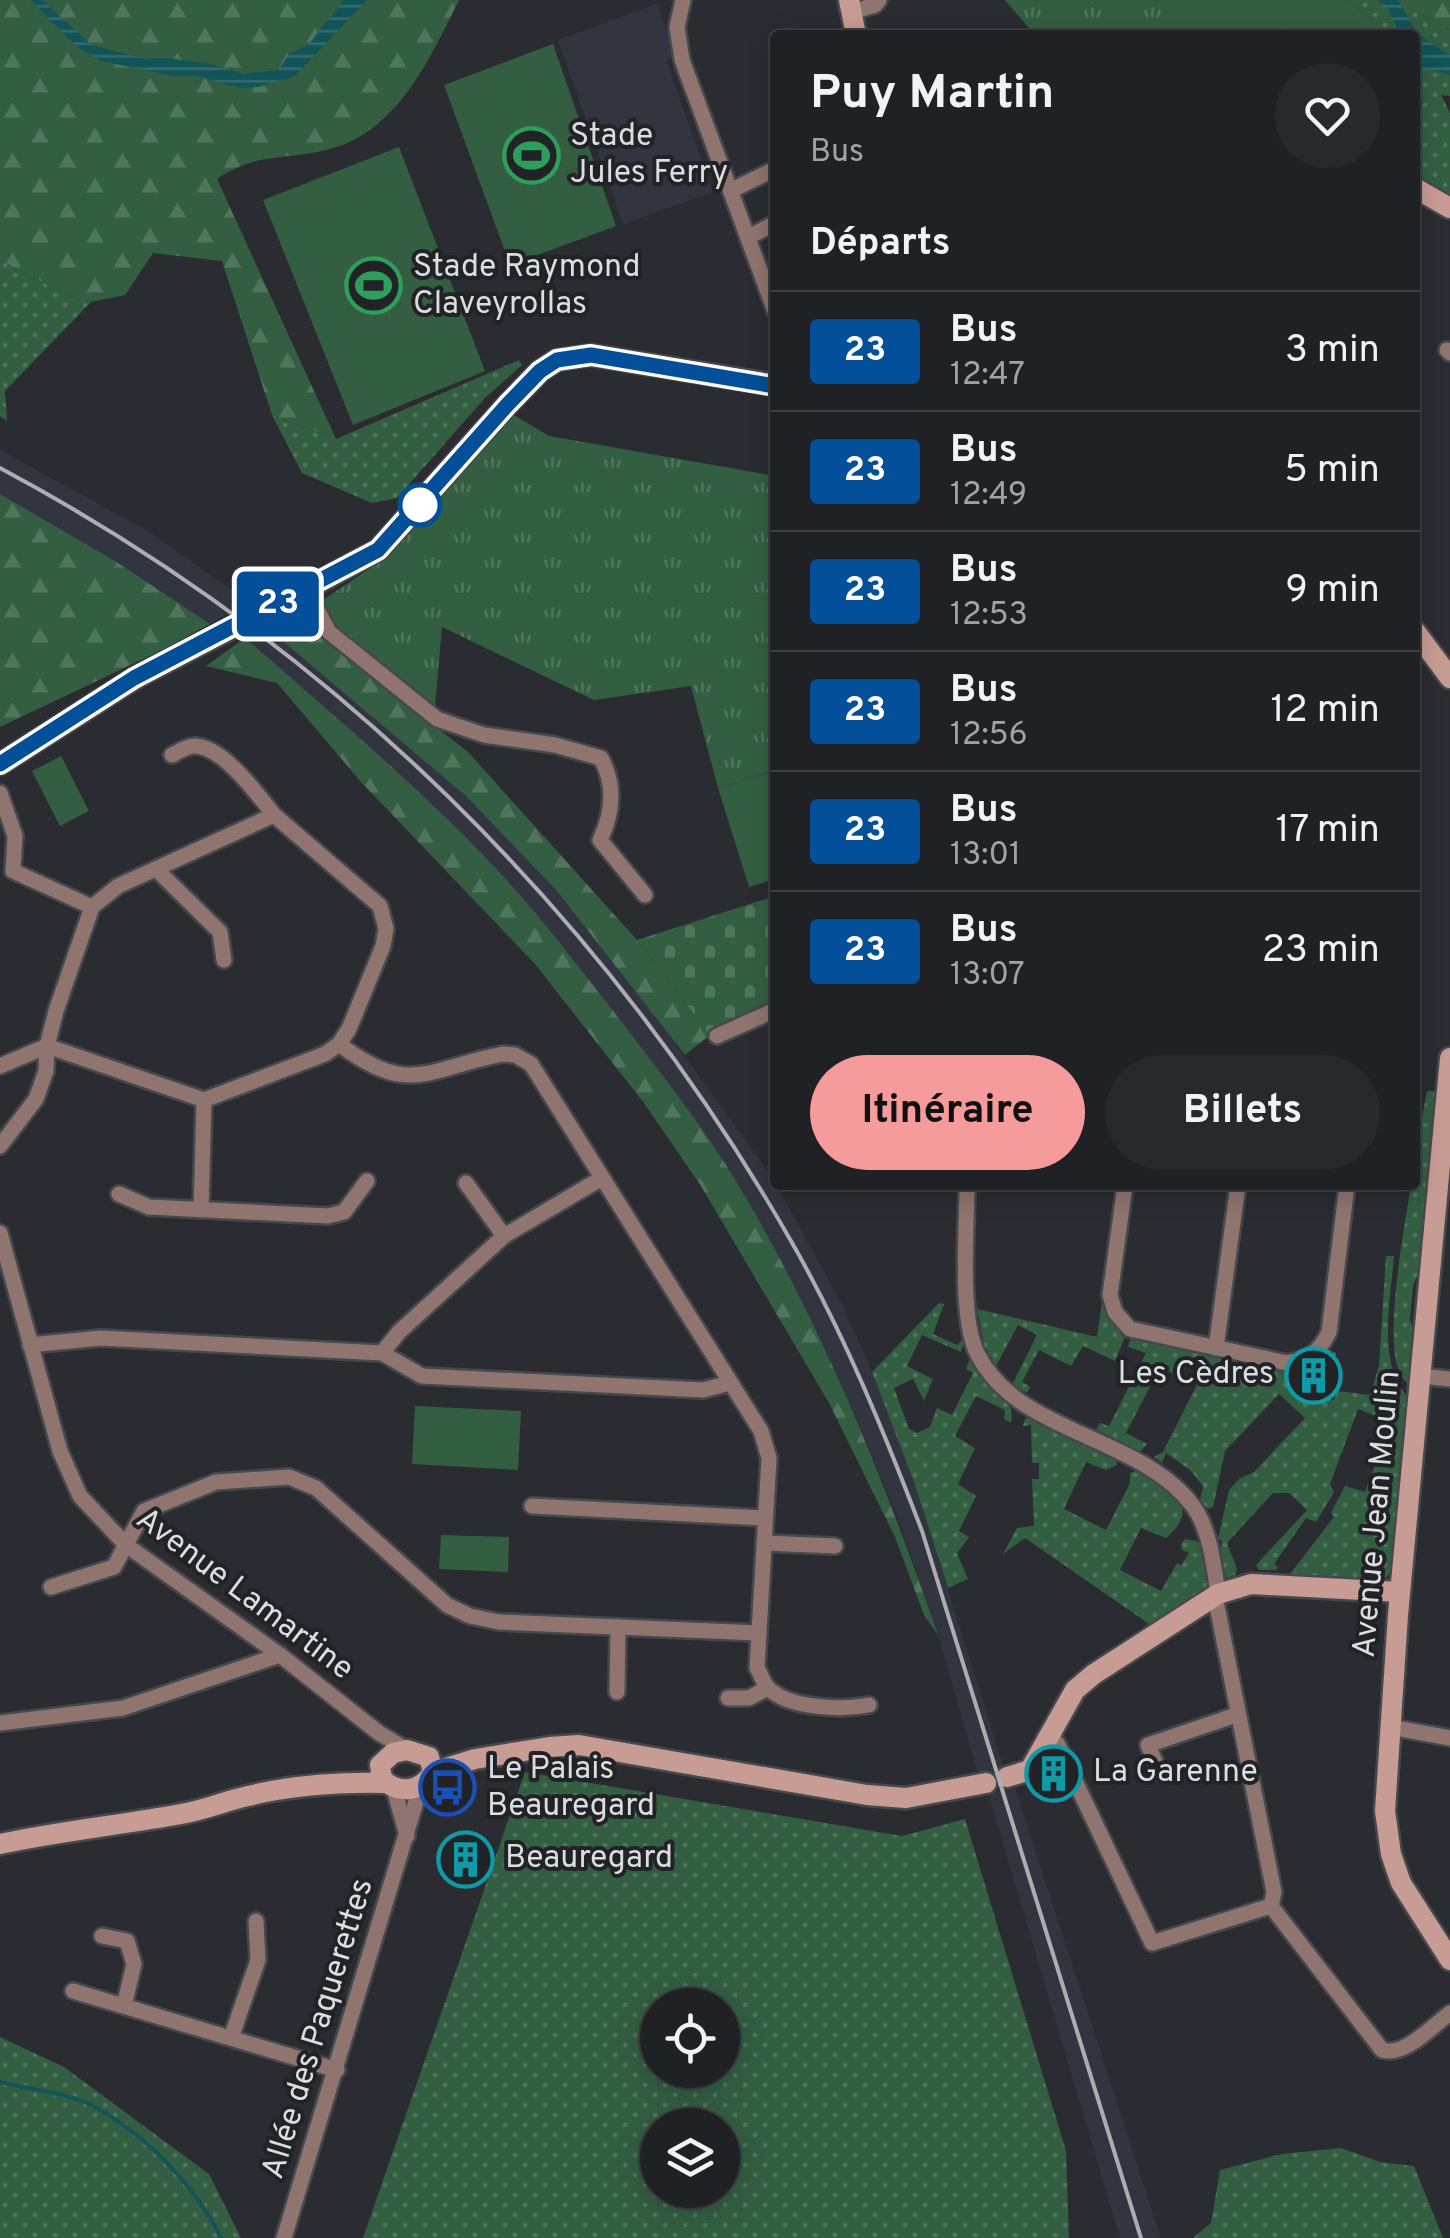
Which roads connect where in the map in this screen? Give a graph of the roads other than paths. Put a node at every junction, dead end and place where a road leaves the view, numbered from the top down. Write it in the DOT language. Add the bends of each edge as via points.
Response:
graph roads {
  1 [pos="682,0"];
  2 [pos="879,0"];
  3 [pos="850,6"];
  4 [pos="770,171"];
  5 [pos="732,190"];
  6 [pos="1420,191"];
  7 [pos="1450,208"];
  8 [pos="770,226"];
  9 [pos="749,238"];
  10 [pos="770,297"];
  11 [pos="770,385"];
  12 [pos="306,590"];
  13 [pos="1420,636"];
  14 [pos="1449,674"];
  15 [pos="172,755"];
  16 [pos="0,764"];
  17 [pos="0,793"];
  18 [pos="274,815"];
  19 [pos="156,869"];
  20 [pos="7,872"];
  21 [pos="645,895"];
  22 [pos="92,908"];
  23 [pos="224,960"];
  24 [pos="770,1012"];
  25 [pos="717,1036"];
  26 [pos="339,1044"];
  27 [pos="46,1046"];
  28 [pos="1450,1058"];
  29 [pos="0,1066"];
  30 [pos="204,1100"];
  31 [pos="0,1146"];
  32 [pos="602,1178"];
  33 [pos="367,1181"];
  34 [pos="466,1183"];
  35 [pos="967,1190"];
  36 [pos="1123,1190"];
  37 [pos="1237,1190"];
  38 [pos="1346,1190"];
  39 [pos="119,1194"];
  40 [pos="201,1210"];
  41 [pos="0,1233"];
  42 [pos="504,1236"];
  43 [pos="30,1344"];
  44 [pos="1216,1348"];
  45 [pos="382,1353"];
  46 [pos="1421,1376"];
  47 [pos="1450,1379"];
  48 [pos="730,1383"];
  49 [pos="532,1506"];
  50 [pos="766,1518"];
  51 [pos="764,1542"];
  52 [pos="126,1545"];
  53 [pos="835,1546"];
  54 [pos="51,1587"];
  55 [pos="1400,1592"];
  56 [pos="1216,1595"];
  57 [pos="618,1626"];
  58 [pos="759,1632"];
  59 [pos="280,1655"];
  60 [pos="768,1688"];
  61 [pos="617,1692"];
  62 [pos="728,1698"];
  63 [pos="869,1705"];
  64 [pos="1236,1715"];
  65 [pos="0,1723"];
  66 [pos="1390,1727"];
  67 [pos="379,1733"];
  68 [pos="1049,1735"];
  69 [pos="1450,1738"];
  70 [pos="408,1750"];
  71 [pos="428,1772"];
  72 [pos="1160,1773"];
  73 [pos="386,1774"];
  74 [pos="1007,1777"];
  75 [pos="986,1784"];
  76 [pos="407,1836"];
  77 [pos="0,1844"];
  78 [pos="1272,1906"];
  79 [pos="256,1921"];
  80 [pos="102,1936"];
  81 [pos="1450,1960"];
  82 [pos="73,1991"];
  83 [pos="124,2006"];
  84 [pos="1450,2013"];
  85 [pos="231,2038"];
  86 [pos="337,2070"];
  87 [pos="284,2238"];
  1 -- 5 [label="street" via="682,60"];
  2 -- 3 [label="street"];
  4 -- 5 [label="street"];
  5 -- 9 [label="street"];
  6 -- 7 [label="street"];
  8 -- 9 [label="street"];
  9 -- 10 [label="street"];
  11 -- 12 [label="street" via="591,355 557,360 508,404 378,550"];
  12 -- 16 [label="street, bridge" via="134,678"];
  12 -- 21 [label="street" via="329,632 437,719 602,758 612,797 600,840"];
  13 -- 14 [label="street"];
  15 -- 18 [label="street" via="205,748"];
  17 -- 20 [label="street" via="16,836"];
  18 -- 19 [label="street"];
  18 -- 26 [label="street" via="380,906 383,946"];
  19 -- 22 [label="street" via="118,886"];
  19 -- 23 [label="street" via="220,932"];
  20 -- 22 [label="street"];
  22 -- 27 [label="street"];
  24 -- 25 [label="street"];
  26 -- 30 [label="street"];
  26 -- 32 [label="street" via="400,1077 516,1054 531,1064"];
  27 -- 29 [label="street"];
  27 -- 30 [label="street"];
  27 -- 31 [label="street" via="36,1099"];
  28 -- 46 [label="street, Avenue Jean Moulin"];
  30 -- 40 [label="street"];
  32 -- 42 [label="street"];
  32 -- 48 [label="street"];
  33 -- 40 [label="street" via="344,1212 328,1216"];
  34 -- 42 [label="street"];
  35 -- 56 [label="street" via="968,1321 976,1352 1016,1400 1163,1475 1178,1489 1195,1508 1209,1544"];
  36 -- 44 [label="street" via="1110,1295 1115,1312 1130,1328"];
  37 -- 44 [label="street"];
  38 -- 44 [label="street" via="1321,1349 1287,1363"];
  39 -- 40 [label="street" via="150,1208"];
  41 -- 43 [label="street, Avenue Lamartine"];
  42 -- 45 [label="street"];
  43 -- 45 [label="street" via="101,1338"];
  43 -- 52 [label="street, Avenue Lamartine" via="80,1496"];
  45 -- 48 [label="street" via="422,1376 704,1390"];
  46 -- 47 [label="street"];
  46 -- 55 [label="street, Avenue Jean Moulin"];
  48 -- 50 [label="street" via="761,1431 769,1458"];
  49 -- 50 [label="street"];
  50 -- 51 [label="street"];
  51 -- 53 [label="street"];
  51 -- 58 [label="street"];
  52 -- 54 [label="street" via="114,1568"];
  52 -- 57 [label="street" via="144,1511 216,1482 288,1477 316,1488 447,1605 470,1616"];
  52 -- 59 [label="street, Avenue Lamartine"];
  55 -- 56 [label="street" via="1251,1584"];
  55 -- 66 [label="street, Avenue Jean Moulin"];
  56 -- 64 [label="street"];
  56 -- 68 [label="street" via="1094,1674 1075,1690"];
  57 -- 58 [label="street"];
  57 -- 61 [label="street"];
  58 -- 60 [label="street" via="758,1668"];
  59 -- 65 [label="street" via="124,1708"];
  59 -- 67 [label="street, Avenue Lamartine"];
  60 -- 62 [label="street" via="749,1698"];
  60 -- 63 [label="street" via="842,1710"];
  64 -- 72 [label="street" via="1148,1745"];
  64 -- 78 [label="street"];
  66 -- 69 [label="street"];
  66 -- 81 [label="street, Avenue Jean Moulin" via="1385,1811 1391,1854 1401,1883"];
  67 -- 70 [label="street, Avenue Lamartine"];
  67 -- 73 [label="street"];
  68 -- 74 [label="street" via="1030,1770"];
  68 -- 78 [label="street" via="1152,1943"];
  70 -- 71 [label="street"];
  70 -- 73 [label="street"];
  71 -- 73 [label="street" via="403,1790"];
  71 -- 75 [label="street" via="579,1745 867,1795 906,1798"];
  71 -- 76 [label="street, Allée des Paquerettes"];
  73 -- 76 [label="street"];
  73 -- 77 [label="street"];
  76 -- 86 [label="street, Allée des Paquerettes"];
  78 -- 84 [label="street" via="1382,2050 1396,2052"];
  79 -- 85 [label="street" via="258,1960"];
  80 -- 83 [label="street" via="127,1941 134,1964"];
  82 -- 83 [label="street"];
  83 -- 85 [label="street"];
  85 -- 86 [label="street"];
  86 -- 87 [label="street, Allée des Paquerettes"];
}
